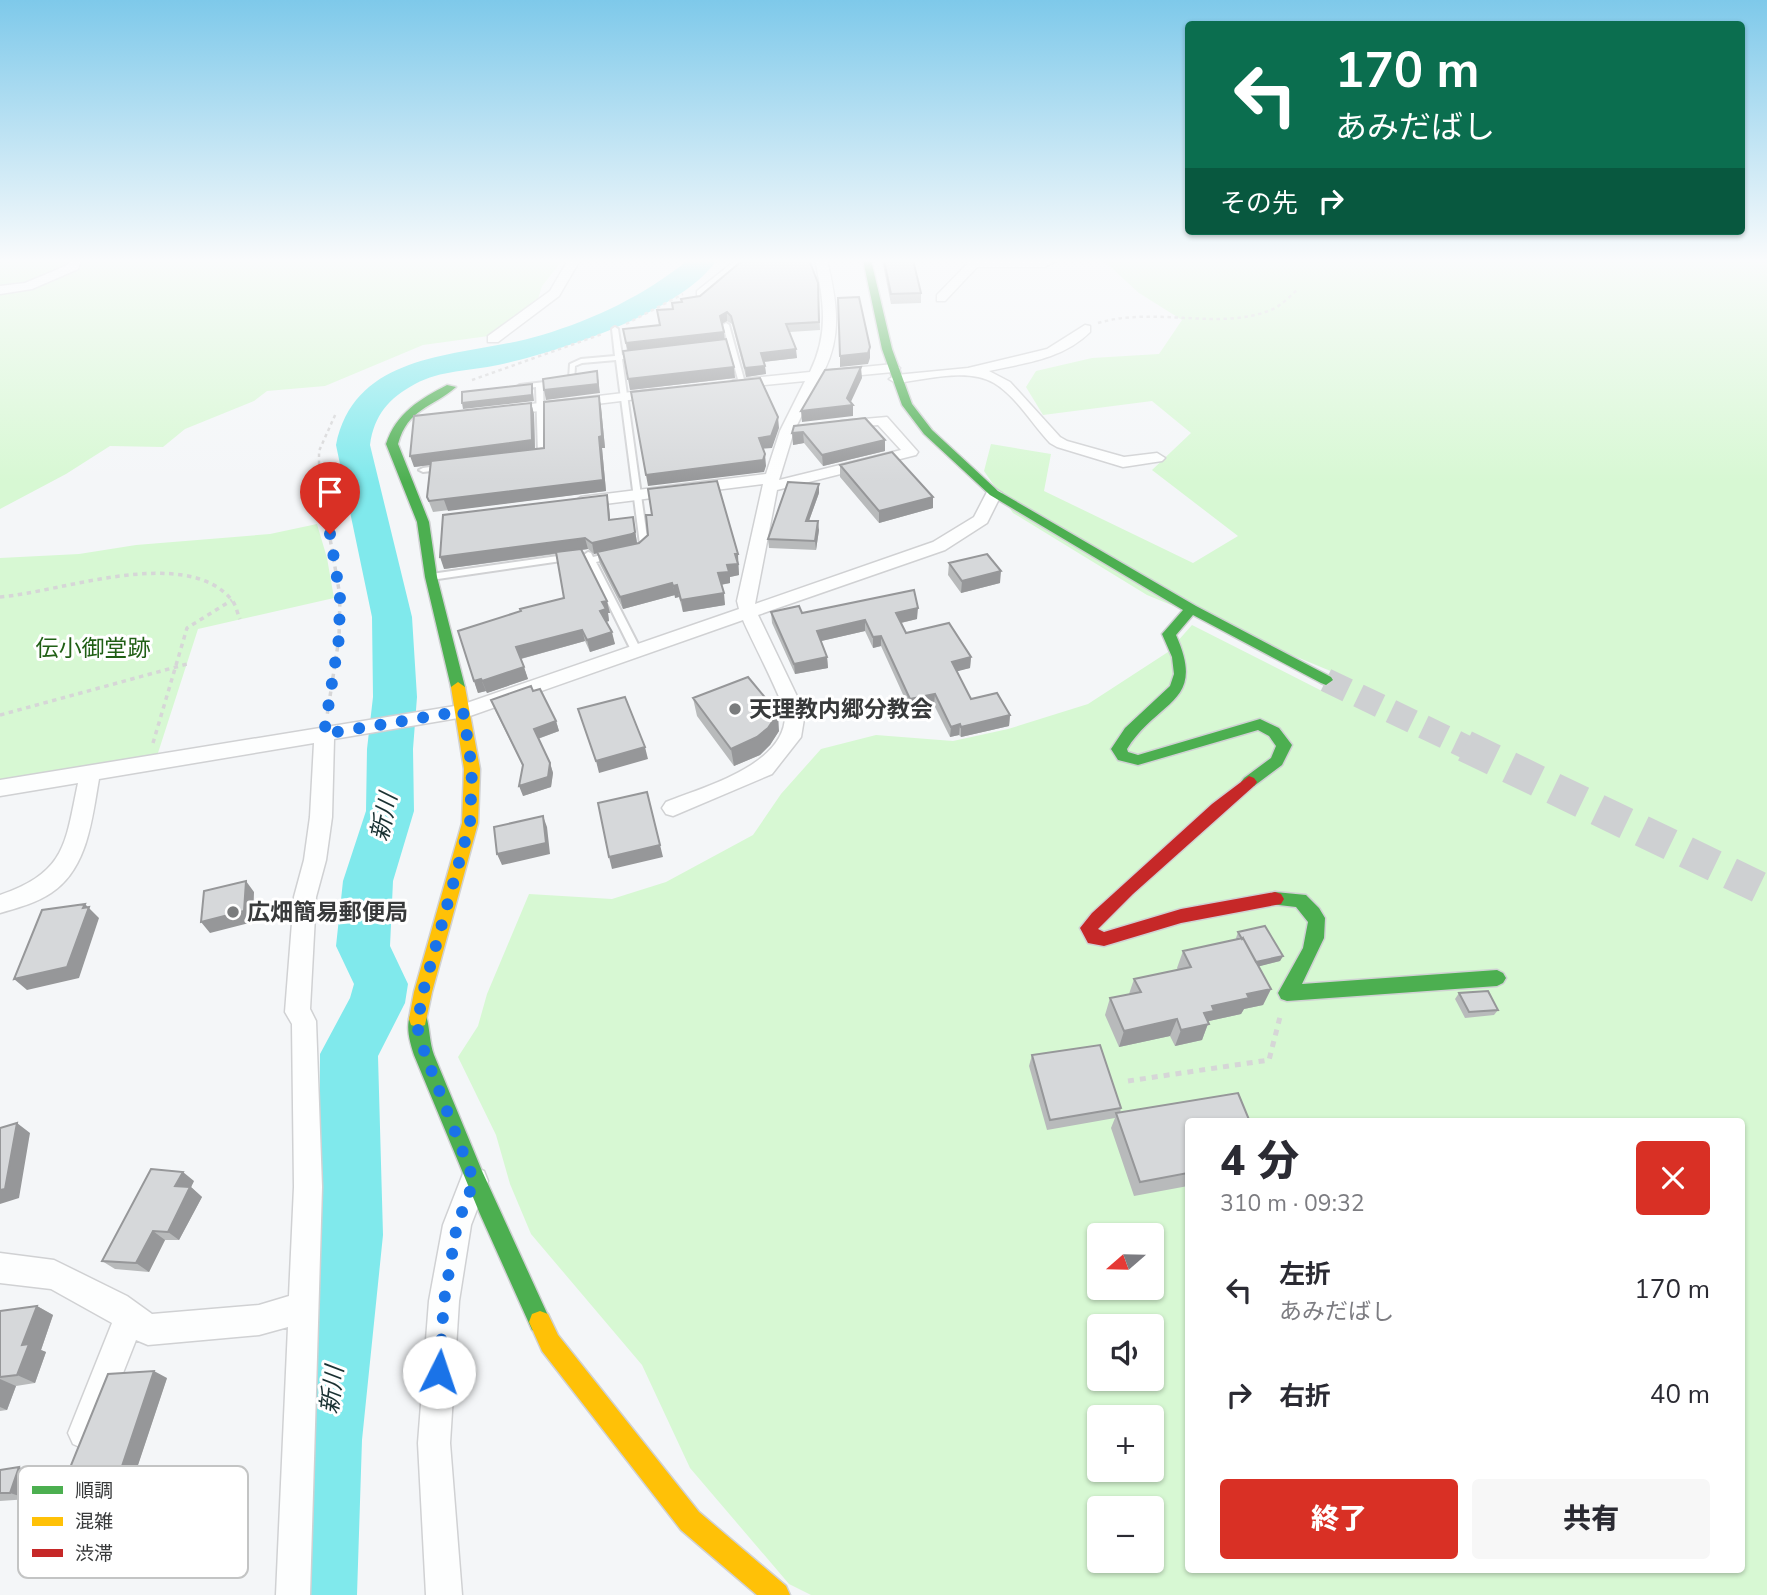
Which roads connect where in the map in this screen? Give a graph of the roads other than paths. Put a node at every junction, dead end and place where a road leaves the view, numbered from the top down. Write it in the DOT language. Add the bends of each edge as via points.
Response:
graph roads {
  1 [pos="500,334"];
  2 [pos="616,334"];
  3 [pos="729,334"];
  4 [pos="827,334"];
  5 [pos="885,334"];
  6 [pos="1080,334"];
  7 [pos="494,339"];
  8 [pos="732,345"];
  9 [pos="719,346"];
  10 [pos="645,355"];
  11 [pos="620,358"];
  12 [pos="971,372"];
  13 [pos="894,374"];
  14 [pos="816,375"];
  15 [pos="742,383"];
  16 [pos="539,385"];
  17 [pos="716,386"];
  18 [pos="451,387"];
  19 [pos="514,388"];
  20 [pos="676,390"];
  21 [pos="624,397"];
  22 [pos="540,407"];
  23 [pos="489,413"];
  24 [pos="424,420"];
  25 [pos="399,423"];
  26 [pos="828,426"];
  27 [pos="528,457"];
  28 [pos="1157,458"];
  29 [pos="449,467"];
  30 [pos="423,470"];
  31 [pos="772,482"];
  32 [pos="994,493"];
  33 [pos="637,495"];
  34 [pos="570,504"];
  35 [pos="626,552"];
  36 [pos="615,555"];
  37 [pos="591,560"];
  38 [pos="431,576"];
  39 [pos="1191,609"];
  40 [pos="748,613"];
  41 [pos="637,652"];
  42 [pos="1326,680"];
  43 [pos="463,711"];
  44 [pos="331,733"];
  45 [pos="90,773"];
  46 [pos="0,788"];
  47 [pos="673,808"];
  48 [pos="0,904"];
  49 [pos="1497,978"];
  50 [pos="474,1181"];
  51 [pos="0,1268"];
  52 [pos="304,1307"];
  53 [pos="129,1319"];
  54 [pos="85,1433"];
  55 [pos="293,1595"];
  56 [pos="444,1595"];
  57 [pos="777,1595"];
  1 -- 7 [label="street"];
  2 -- 11 [label="lane"];
  3 -- 8 [label="lane"];
  4 -- 14 [label="street"];
  5 -- 13 [label="street"];
  6 -- 12 [label="street" via="1052,352"];
  8 -- 9 [label="lane"];
  8 -- 15 [label="lane"];
  10 -- 11 [label="lane"];
  11 -- 16 [label="lane" via="581,361 572,365 572,381"];
  11 -- 21 [label="lane"];
  12 -- 13 [label="street"];
  12 -- 28 [label="street" via="1000,380 1062,444 1123,462"];
  13 -- 14 [label="street"];
  13 -- 32 [label="street" via="907,405 928,432"];
  14 -- 15 [label="street"];
  14 -- 31 [label="street"];
  15 -- 17 [label="street"];
  16 -- 19 [label="lane"];
  16 -- 22 [label="lane"];
  18 -- 25 [label="street"];
  20 -- 21 [label="street"];
  21 -- 22 [label="street"];
  21 -- 33 [label="lane"];
  22 -- 23 [label="street"];
  22 -- 27 [label="lane" via="542,456"];
  24 -- 25 [label="street"];
  25 -- 38 [label="street" via="392,444 429,522"];
  26 -- 31 [label="street" via="883,420 911,452"];
  29 -- 30 [label="lane"];
  31 -- 33 [label="street"];
  31 -- 40 [label="street" via="746,601"];
  32 -- 39 [label="street"];
  32 -- 40 [label="street" via="981,520 939,546"];
  33 -- 34 [label="street"];
  33 -- 35 [label="lane" via="644,545"];
  36 -- 37 [label="lane"];
  37 -- 38 [label="lane" via="588,555"];
  37 -- 41 [label="lane"];
  38 -- 43 [label="street"];
  39 -- 42 [label="street"];
  39 -- 49 [label="street" via="1169,634 1183,669 1179,686 1126,735 1119,750 1123,756 1138,761 1260,724 1270,726 1284,746 1277,761 1216,806 1103,911 1089,928 1094,938 1280,898 1300,900 1314,913 1318,925 1304,967 1287,993"];
  40 -- 41 [label="street"];
  40 -- 47 [label="street" via="795,713 792,737 765,769"];
  41 -- 43 [label="street"];
  43 -- 44 [label="street"];
  43 -- 50 [label="street" via="472,769 470,823 417,1026"];
  44 -- 45 [label="street"];
  44 -- 52 [label="street" via="312,880 305,897 297,1012 304,1021"];
  45 -- 46 [label="street"];
  45 -- 48 [label="street" via="75,845 62,868 48,885"];
  50 -- 56 [label="street" via="457,1225 444,1301 434,1443"];
  50 -- 57 [label="street" via="550,1343 690,1521"];
  51 -- 53 [label="street" via="54,1275 116,1307"];
  52 -- 53 [label="street" via="259,1320 148,1330"];
  52 -- 55 [label="street"];
  53 -- 54 [label="street"];
}
